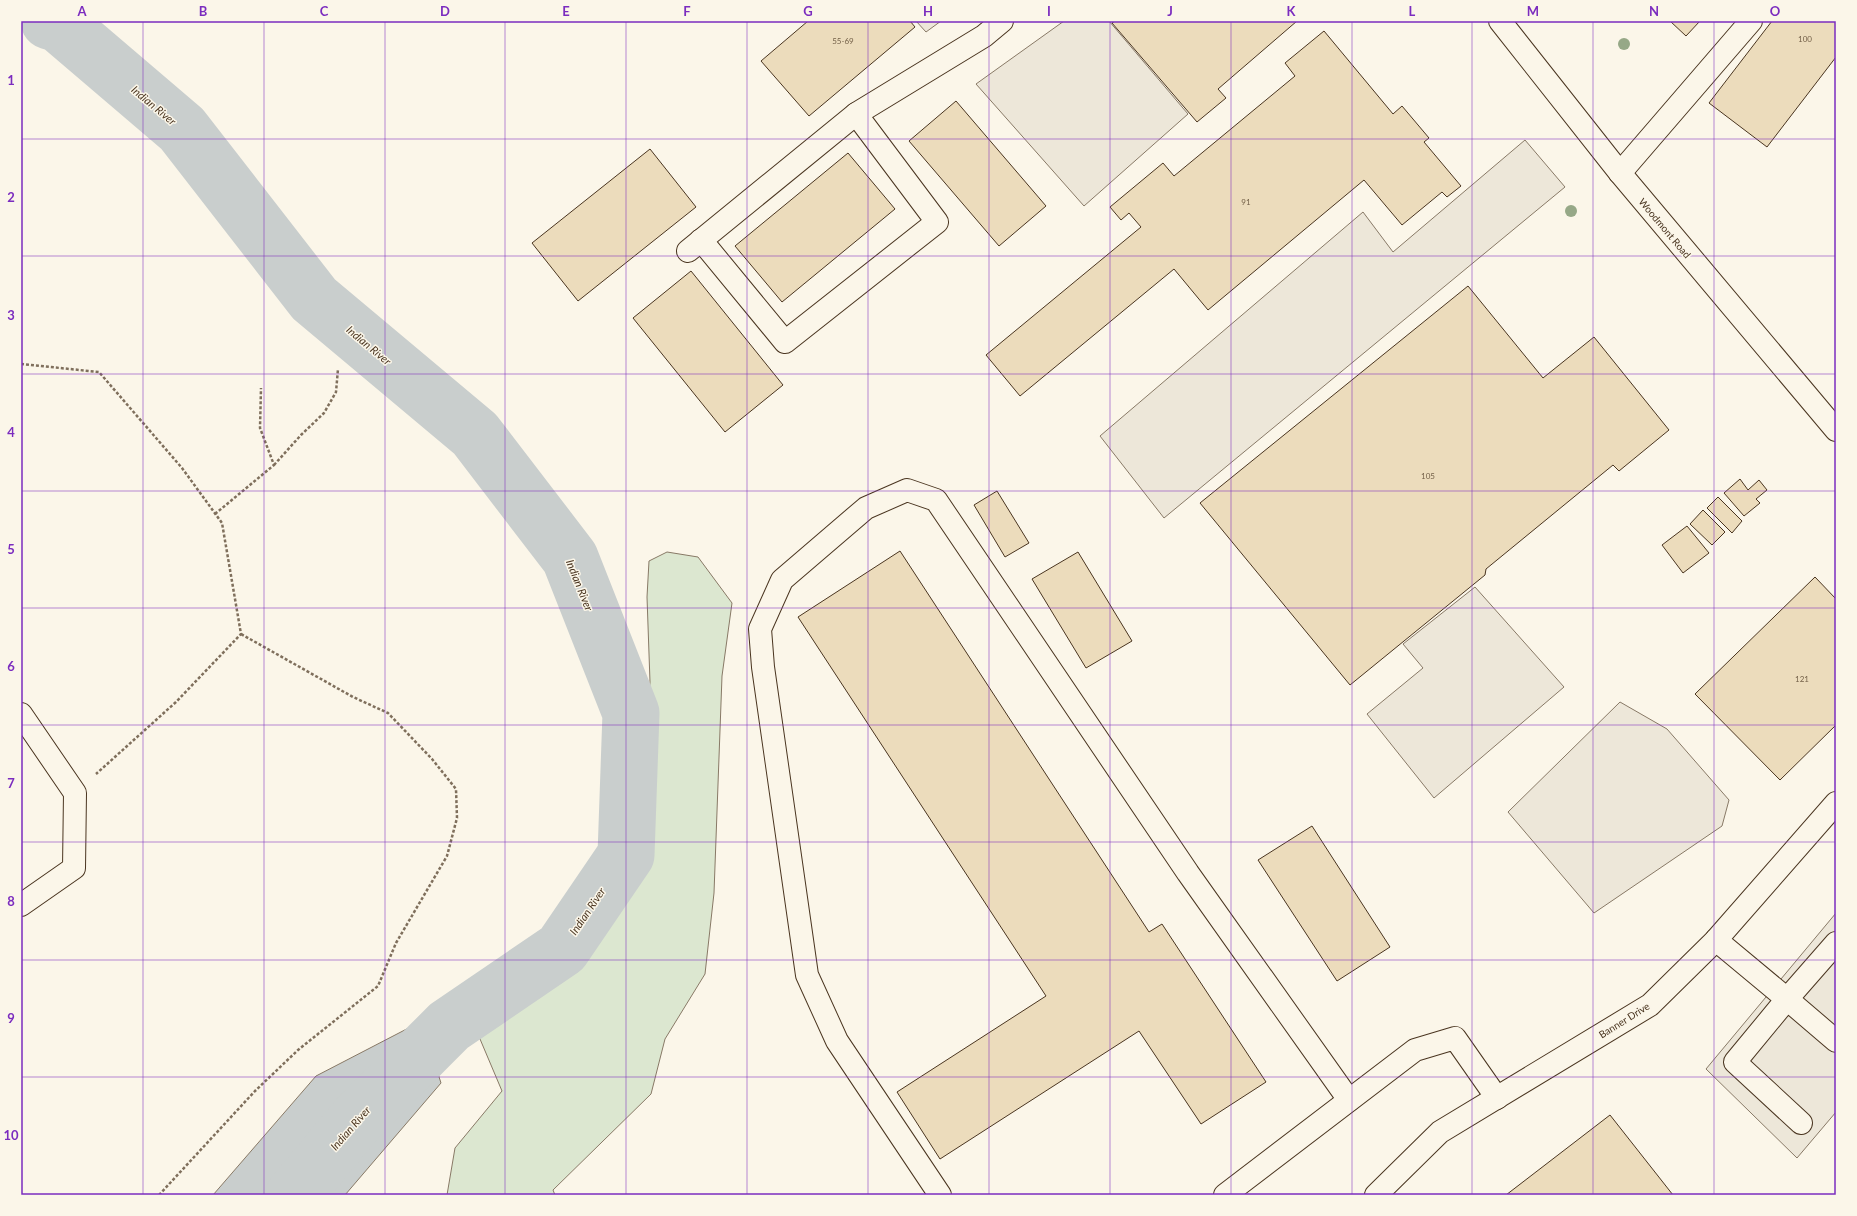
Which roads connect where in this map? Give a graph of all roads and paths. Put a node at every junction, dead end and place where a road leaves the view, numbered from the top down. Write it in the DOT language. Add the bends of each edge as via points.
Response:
graph roads {
  1 [pos="1002,21"];
  2 [pos="1500,21"];
  3 [pos="1751,21"];
  4 [pos="856,114"];
  5 [pos="1620,173"];
  6 [pos="21,364"];
  7 [pos="338,369"];
  8 [pos="261,388"];
  9 [pos="1836,430"];
  10 [pos="274,464"];
  11 [pos="215,514"];
  12 [pos="241,634"];
  13 [pos="21,714"];
  14 [pos="75,793"];
  15 [pos="1836,803"];
  16 [pos="21,905"];
  17 [pos="1716,940"];
  18 [pos="1836,943"];
  19 [pos="1787,999"];
  20 [pos="1836,1041"];
  21 [pos="1497,1098"];
  22 [pos="1349,1100"];
  23 [pos="1801,1123"];
  24 [pos="159,1195"];
  25 [pos="940,1195"];
  26 [pos="1225,1195"];
  27 [pos="1376,1195"];
  1 -- 4 [label="street" via="984,36"];
  2 -- 5 [label="street, Woodmont Road"];
  3 -- 5 [label="street"];
  4 -- 4 [label="street" via="695,245 785,342 937,222"];
  5 -- 9 [label="street, Woodmont Road"];
  6 -- 11 [label="path" via="99,372 182,468"];
  7 -- 10 [label="path" via="336,392 324,413"];
  8 -- 10 [label="path" via="260,428"];
  10 -- 11 [label="path"];
  11 -- 12 [label="path" via="222,523"];
  12 -- 14 [label="path" via="176,702"];
  12 -- 24 [label="path" via="353,697 388,713 432,759 456,789 458,818 447,856 396,943 378,986 298,1050 255,1091"];
  13 -- 14 [label="street"];
  14 -- 16 [label="street" via="74,868"];
  15 -- 17 [label="street, Banner Drive"];
  17 -- 19 [label="street"];
  17 -- 21 [label="street, Banner Drive" via="1650,1005"];
  18 -- 19 [label="street"];
  19 -- 20 [label="street"];
  19 -- 23 [label="street" via="1735,1062"];
  21 -- 22 [label="street" via="1455,1038 1416,1050"];
  21 -- 27 [label="street, Banner Drive" via="1440,1132"];
  22 -- 25 [label="street" via="1188,873 936,500 907,490 866,508 782,580 760,630 806,975 837,1041"];
  22 -- 26 [label="street"];
}
